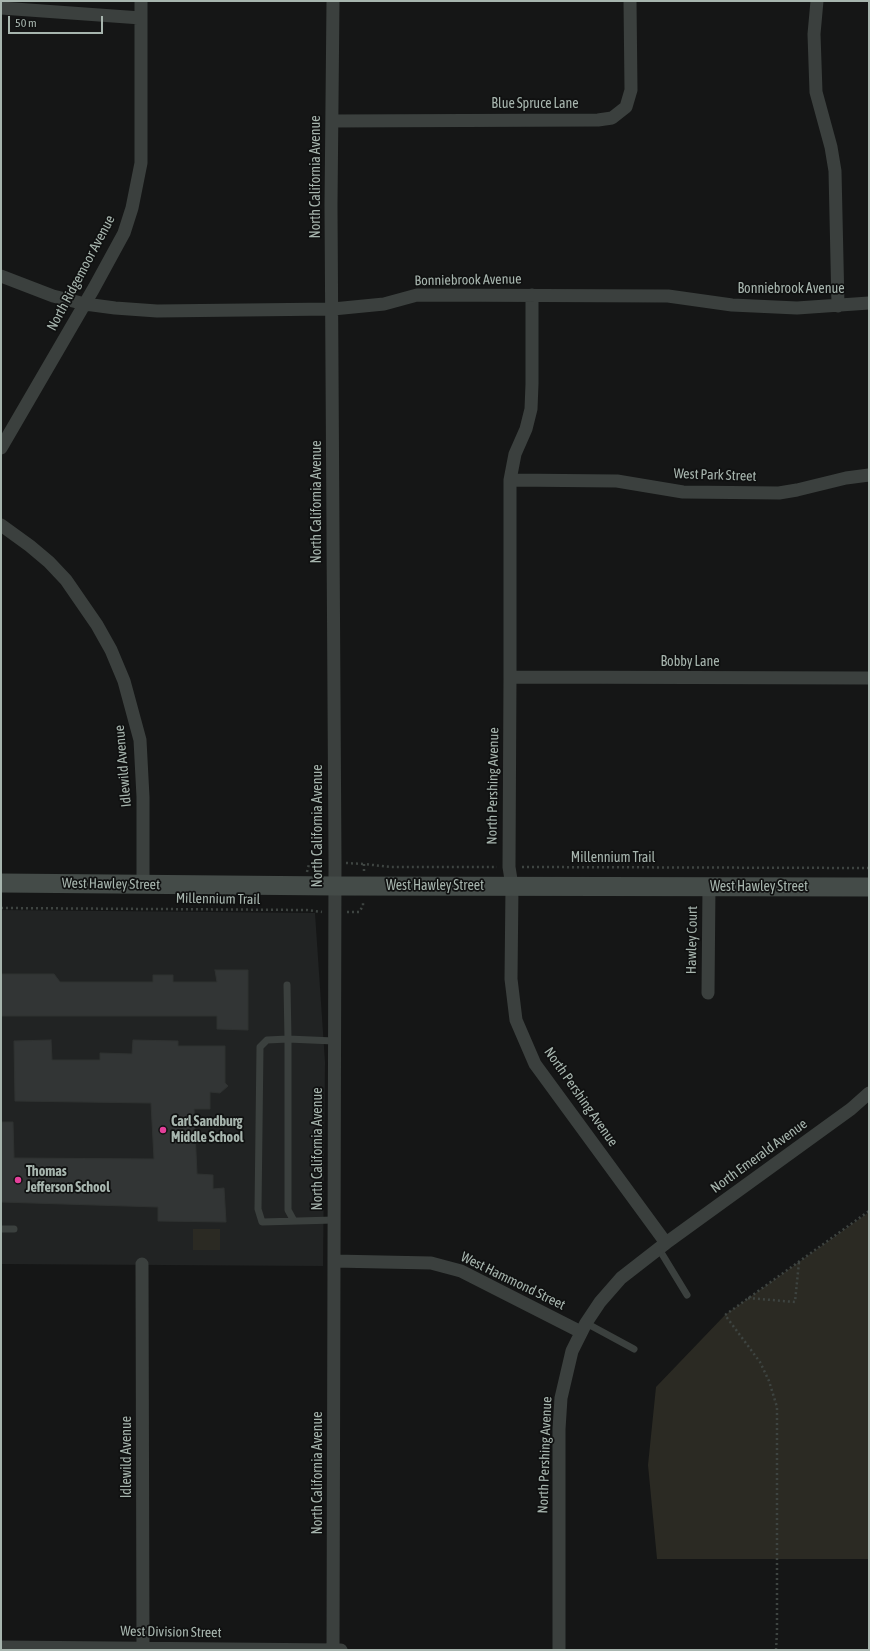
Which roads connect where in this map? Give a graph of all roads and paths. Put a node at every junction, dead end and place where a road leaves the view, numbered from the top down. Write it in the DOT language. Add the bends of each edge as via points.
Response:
graph roads {
  1 [pos="141,1"];
  2 [pos="333,1"];
  3 [pos="630,1"];
  4 [pos="817,1"];
  5 [pos="1,8"];
  6 [pos="141,18"];
  7 [pos="332,121"];
  8 [pos="1,276"];
  9 [pos="532,295"];
  10 [pos="869,303"];
  11 [pos="85,304"];
  12 [pos="838,306"];
  13 [pos="333,309"];
  14 [pos="1,448"];
  15 [pos="869,475"];
  16 [pos="510,480"];
  17 [pos="1,525"];
  18 [pos="510,677"];
  19 [pos="869,678"];
  20 [pos="313,863"];
  21 [pos="353,863"];
  22 [pos="364,864"];
  23 [pos="509,867"];
  24 [pos="308,868"];
  25 [pos="869,868"];
  26 [pos="364,872"];
  27 [pos="1,883"];
  28 [pos="143,884"];
  29 [pos="335,886"];
  30 [pos="512,886"];
  31 [pos="709,886"];
  32 [pos="869,887"];
  33 [pos="306,904"];
  34 [pos="363,906"];
  35 [pos="1,908"];
  36 [pos="307,910"];
  37 [pos="314,912"];
  38 [pos="351,912"];
  39 [pos="287,985"];
  40 [pos="708,993"];
  41 [pos="288,1039"];
  42 [pos="334,1041"];
  43 [pos="869,1093"];
  44 [pos="869,1211"];
  45 [pos="334,1220"];
  46 [pos="294,1221"];
  47 [pos="1,1229"];
  48 [pos="14,1229"];
  49 [pos="662,1246"];
  50 [pos="334,1261"];
  51 [pos="799,1261"];
  52 [pos="142,1264"];
  53 [pos="687,1294"];
  54 [pos="748,1298"];
  55 [pos="584,1327"];
  56 [pos="634,1349"];
  57 [pos="1,1647"];
  58 [pos="144,1649"];
  59 [pos="333,1650"];
  60 [pos="342,1650"];
  61 [pos="559,1650"];
  62 [pos="776,1650"];
  1 -- 6 [label="street, North Ridgemoor Avenue"];
  2 -- 7 [label="street, North California Avenue"];
  3 -- 7 [label="street, Blue Spruce Lane" via="631,90 626,107 612,118"];
  4 -- 12 [label="street" via="814,34 816,92 835,171"];
  5 -- 6 [label="street"];
  6 -- 11 [label="street, North Ridgemoor Avenue" via="142,119 139,180 124,233"];
  7 -- 13 [label="street, North California Avenue"];
  8 -- 11 [label="street, Bonniebrook Avenue" via="53,296"];
  9 -- 12 [label="street, Bonniebrook Avenue" via="668,296 732,305 797,308"];
  9 -- 13 [label="street, Bonniebrook Avenue" via="418,295 384,304"];
  9 -- 16 [label="street, North Pershing Avenue" via="531,409 515,454"];
  10 -- 12 [label="street, Bonniebrook Avenue"];
  11 -- 13 [label="street, Bonniebrook Avenue" via="157,311"];
  11 -- 14 [label="street, North Ridgemoor Avenue"];
  13 -- 29 [label="street, North California Avenue"];
  15 -- 16 [label="street, West Park Street" via="779,493 684,492 618,481"];
  16 -- 18 [label="street, North Pershing Avenue"];
  17 -- 28 [label="street, Idlewild Avenue" via="49,562 66,580 98,625 124,681 140,740 144,797"];
  18 -- 19 [label="street, Bobby Lane"];
  18 -- 23 [label="street, North Pershing Avenue"];
  20 -- 24 [label="path" via="309,864"];
  21 -- 22 [label="path, Millennium Trail"];
  22 -- 23 [label="path, Millennium Trail" via="391,868"];
  22 -- 26 [label="path"];
  23 -- 25 [label="path, Millennium Trail"];
  23 -- 30 [label="street, North Pershing Avenue"];
  27 -- 28 [label="street, West Hawley Street"];
  28 -- 29 [label="street, West Hawley Street"];
  29 -- 30 [label="street, West Hawley Street"];
  29 -- 42 [label="street, North California Avenue"];
  30 -- 31 [label="street, West Hawley Street"];
  30 -- 49 [label="street, North Pershing Avenue" via="511,979 516,1020 535,1064"];
  31 -- 32 [label="street, West Hawley Street"];
  31 -- 40 [label="street, Hawley Court"];
  33 -- 36 [label="path"];
  34 -- 38 [label="path" via="359,912"];
  35 -- 36 [label="path, Millennium Trail"];
  36 -- 37 [label="path, Millennium Trail"];
  39 -- 41 [label="lane"];
  41 -- 42 [label="lane"];
  41 -- 46 [label="lane" via="288,1210"];
  41 -- 46 [label="lane" via="267,1040 260,1047 258,1209 262,1222"];
  42 -- 45 [label="street, North California Avenue"];
  43 -- 49 [label="street, North Emerald Avenue" via="851,1109"];
  44 -- 51 [label="path"];
  45 -- 46 [label="lane"];
  45 -- 50 [label="street, North California Avenue"];
  47 -- 48 [label="lane"];
  49 -- 53 [label="lane"];
  49 -- 55 [label="street, North Pershing Avenue" via="621,1278 600,1302"];
  50 -- 55 [label="street, West Hammond Street" via="431,1263 460,1271"];
  50 -- 59 [label="street, North California Avenue"];
  51 -- 54 [label="path"];
  51 -- 54 [label="path" via="796,1302"];
  52 -- 58 [label="street, Idlewild Avenue"];
  54 -- 62 [label="path" via="725,1315 760,1362 777,1408"];
  55 -- 56 [label="lane"];
  55 -- 61 [label="street, North Pershing Avenue" via="572,1351 561,1398"];
  57 -- 58 [label="street, West Division Street"];
  58 -- 59 [label="street, West Division Street"];
  59 -- 60 [label="street, West Division Street"];
}
